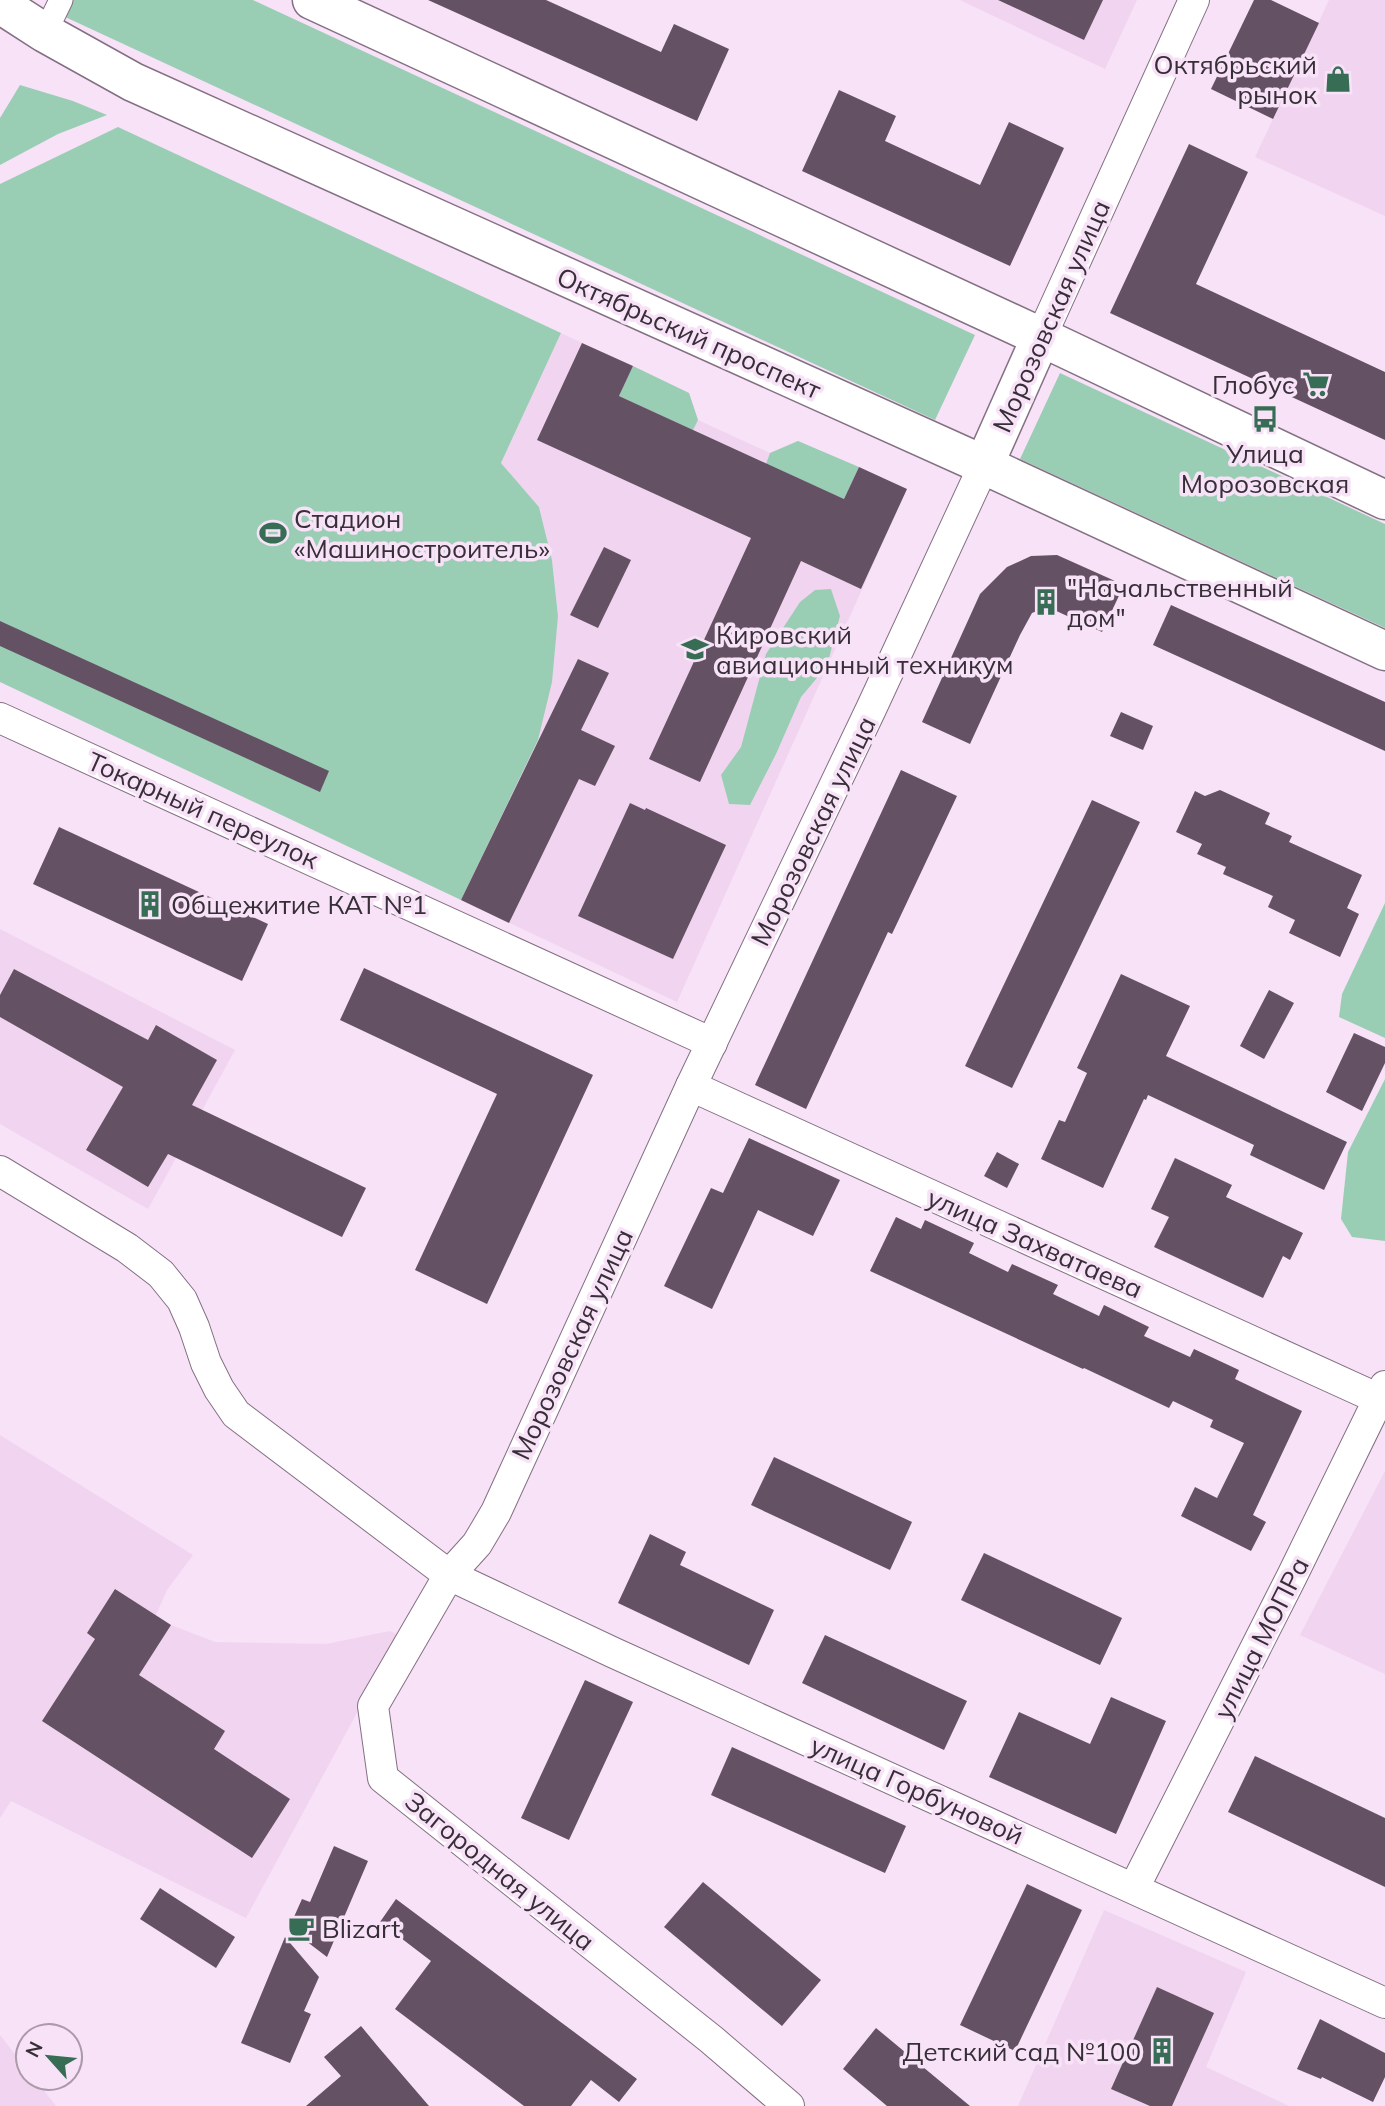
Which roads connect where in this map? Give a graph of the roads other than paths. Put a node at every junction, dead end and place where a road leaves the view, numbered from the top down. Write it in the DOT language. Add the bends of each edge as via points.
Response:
graph roads {
  1 [pos="312,0"];
  2 [pos="1194,0"];
  3 [pos="0,4"];
  4 [pos="53,17"];
  5 [pos="1041,337"];
  6 [pos="984,465"];
  7 [pos="1385,500"];
  8 [pos="1385,651"];
  9 [pos="0,718"];
  10 [pos="712,1043"];
  11 [pos="691,1086"];
  12 [pos="0,1171"];
  13 [pos="1382,1392"];
  14 [pos="449,1575"];
  15 [pos="1134,1888"];
  16 [pos="1385,2003"];
  17 [pos="789,2106"];
  1 -- 5 [label="main road"];
  2 -- 5 [label="street, Морозовская улица"];
  3 -- 4 [label="main road, Октябрьский проспект"];
  4 -- 6 [label="main road, Октябрьский проспект" via="133,82"];
  5 -- 6 [label="main road, Морозовская улица"];
  5 -- 7 [label="main road"];
  6 -- 8 [label="main road, Октябрьский проспект"];
  6 -- 10 [label="street, Морозовская улица"];
  9 -- 10 [label="street, Токарный переулок"];
  10 -- 11 [label="street, Морозовская улица"];
  11 -- 13 [label="street, улица Захватаева"];
  11 -- 14 [label="street, Морозовская улица" via="496,1512 477,1544"];
  12 -- 14 [label="street, улица Горбуновой" via="127,1248 161,1274 182,1300 206,1363 236,1414"];
  13 -- 15 [label="street, улица МОПРа"];
  14 -- 15 [label="street, улица Горбуновой"];
  14 -- 17 [label="street, Загородная улица" via="373,1706 383,1778"];
  15 -- 16 [label="street, улица Горбуновой"];
}
